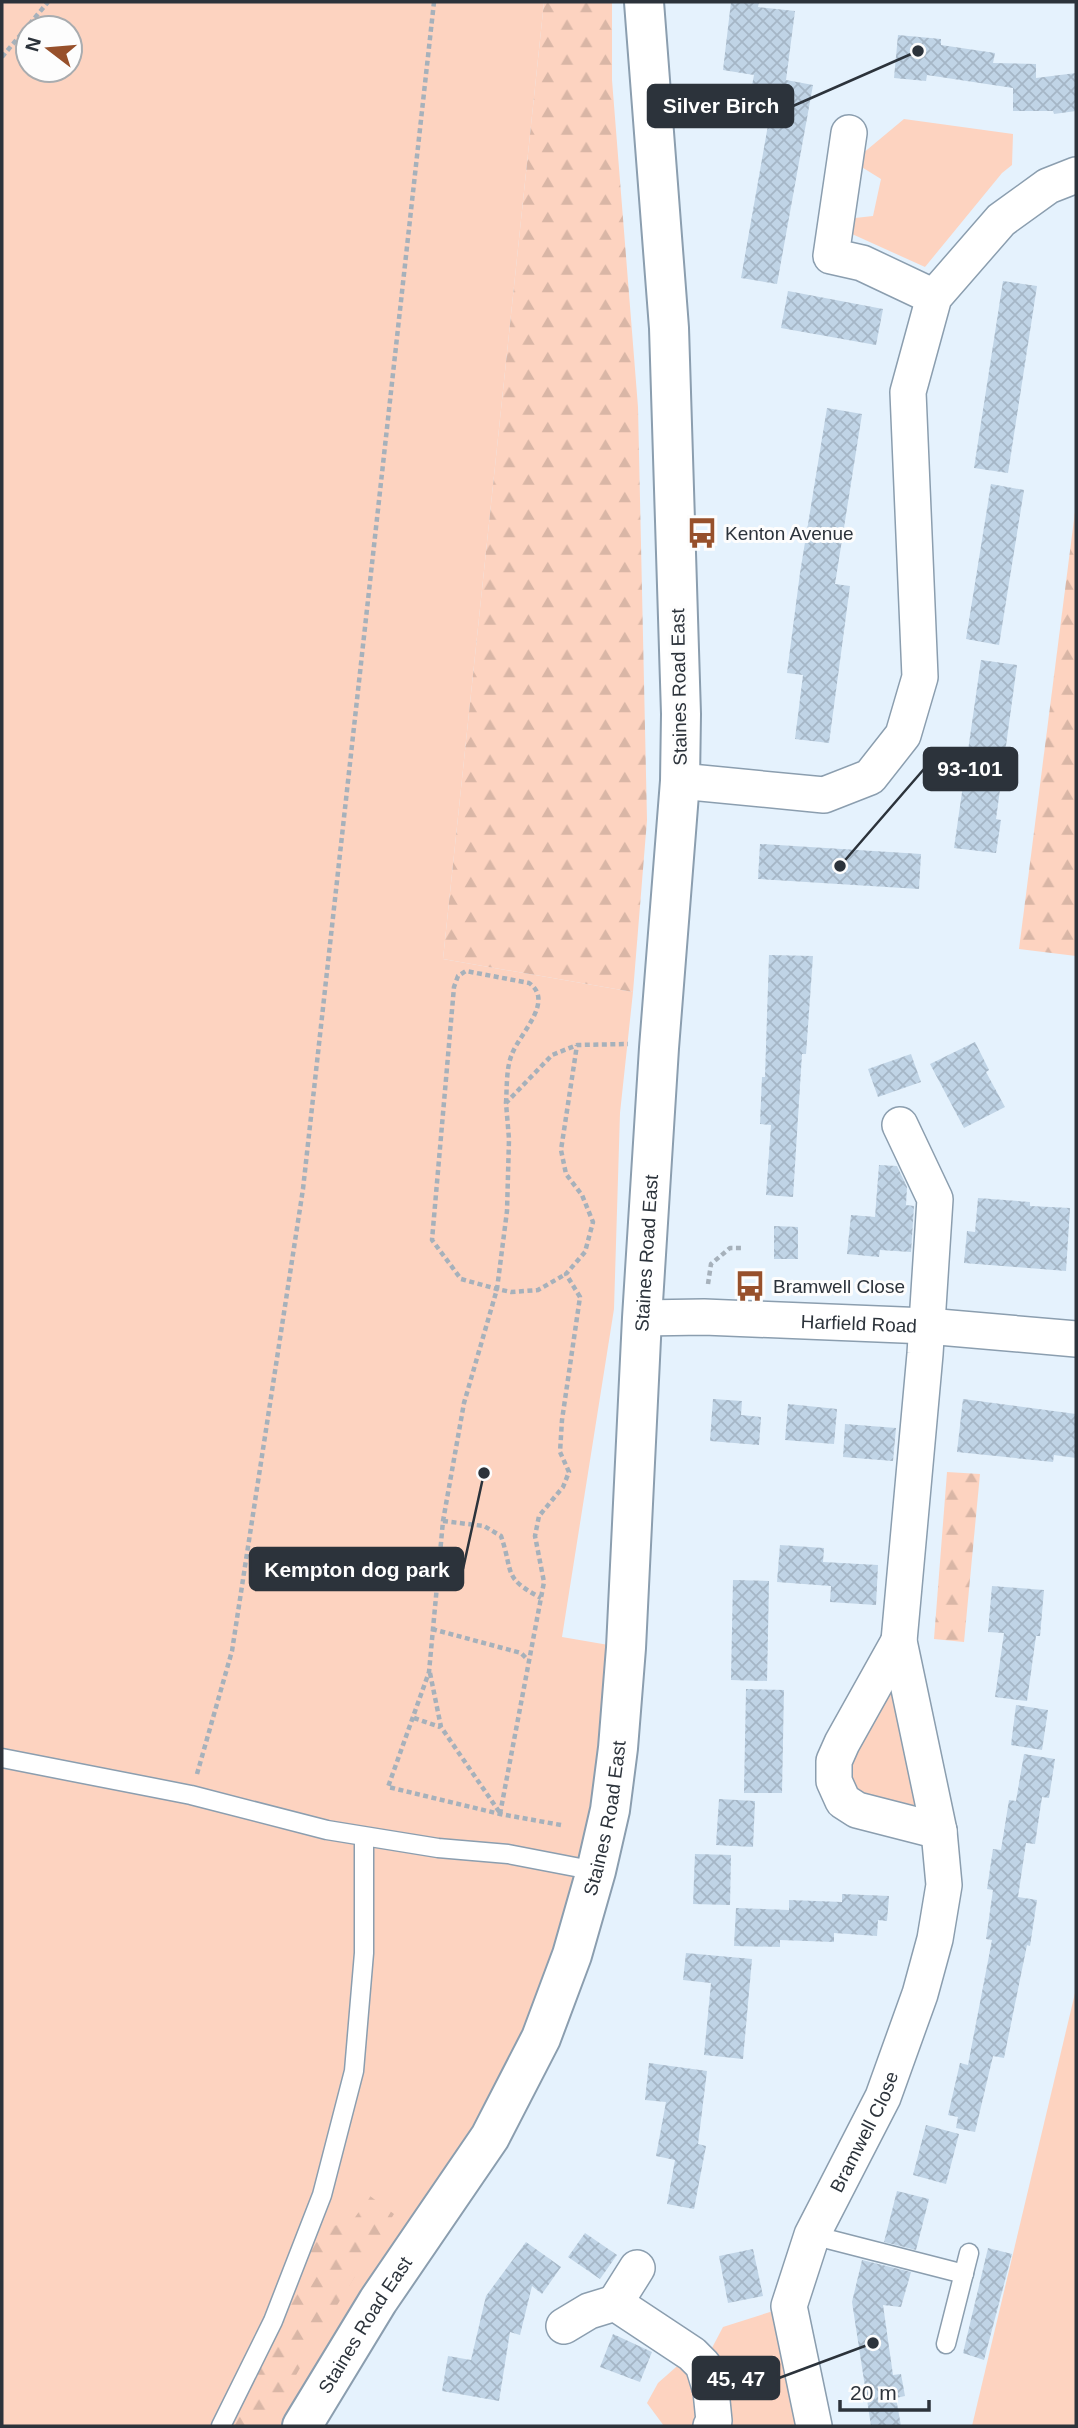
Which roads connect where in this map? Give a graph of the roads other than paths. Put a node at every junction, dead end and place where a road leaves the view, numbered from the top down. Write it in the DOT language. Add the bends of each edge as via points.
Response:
graph roads {
  1 [pos="644,2"];
  2 [pos="849,133"];
  3 [pos="1076,176"];
  4 [pos="934,296"];
  5 [pos="680,781"];
  6 [pos="900,1125"];
  7 [pos="642,1318"];
  8 [pos="927,1326"];
  9 [pos="1076,1339"];
  10 [pos="899,1641"];
  11 [pos="2,1758"];
  12 [pos="939,1831"];
  13 [pos="364,1836"];
  14 [pos="596,1871"];
  15 [pos="813,2235"];
  16 [pos="969,2253"];
  17 [pos="637,2268"];
  18 [pos="964,2274"];
  19 [pos="615,2303"];
  20 [pos="564,2326"];
  21 [pos="946,2344"];
  22 [pos="221,2426"];
  23 [pos="302,2426"];
  24 [pos="711,2426"];
  25 [pos="814,2426"];
  1 -- 5 [label="highway, Staines Road East" via="669,328"];
  2 -- 4 [label="street" via="831,256 862,263"];
  3 -- 4 [label="street" via="1048,186 1001,220"];
  4 -- 5 [label="street" via="908,392 920,677 903,735 870,777 824,795"];
  5 -- 7 [label="highway, Staines Road East"];
  6 -- 8 [label="street, Bramwell Close" via="935,1199"];
  7 -- 8 [label="street, Harfield Road"];
  7 -- 14 [label="highway, Staines Road East" via="618,1748"];
  8 -- 9 [label="street, Harfield Road"];
  8 -- 10 [label="street, Bramwell Close"];
  10 -- 12 [label="street, Bramwell Close"];
  10 -- 12 [label="street, Bramwell Close" via="842,1743 834,1761 834,1781 843,1801 858,1810"];
  11 -- 13 [label="lane" via="191,1795"];
  12 -- 15 [label="street, Bramwell Close" via="944,1885 920,1994 883,2097"];
  13 -- 14 [label="lane" via="508,1854"];
  13 -- 22 [label="lane" via="364,1953 354,2071 323,2195 273,2321"];
  14 -- 23 [label="highway, Staines Road East" via="541,2038 490,2137 378,2301"];
  15 -- 18 [label="lane"];
  15 -- 25 [label="street, Bramwell Close" via="789,2306"];
  16 -- 18 [label="lane"];
  17 -- 19 [label="street"];
  18 -- 21 [label="lane"];
  19 -- 20 [label="street"];
  19 -- 24 [label="street" via="703,2365 711,2390"];
}
